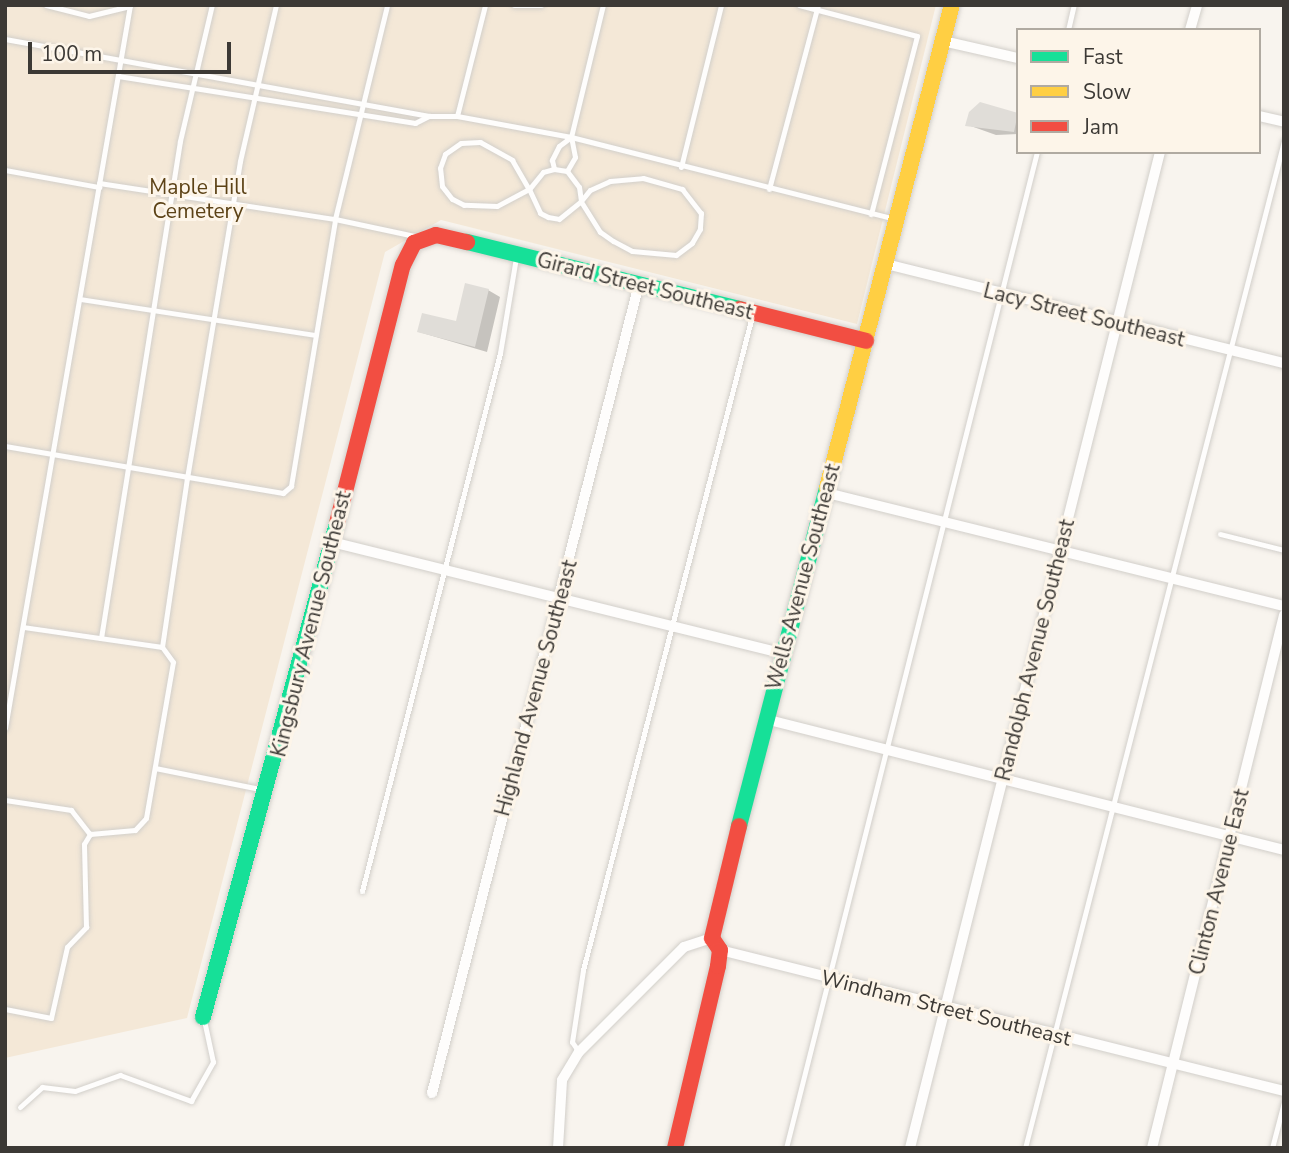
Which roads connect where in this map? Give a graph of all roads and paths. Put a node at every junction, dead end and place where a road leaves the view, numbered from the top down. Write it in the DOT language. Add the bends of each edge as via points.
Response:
graph roads {
  1 [pos="46,5"];
  2 [pos="212,5"];
  3 [pos="276,5"];
  4 [pos="387,5"];
  5 [pos="485,5"];
  6 [pos="514,5"];
  7 [pos="541,5"];
  8 [pos="603,5"];
  9 [pos="721,5"];
  10 [pos="799,5"];
  11 [pos="952,5"];
  12 [pos="1074,5"];
  13 [pos="1196,5"];
  14 [pos="130,6"];
  15 [pos="817,8"];
  16 [pos="1068,28"];
  17 [pos="1191,28"];
  18 [pos="5,39"];
  19 [pos="943,41"];
  20 [pos="1016,58"];
  21 [pos="119,61"];
  22 [pos="196,73"];
  23 [pos="118,76"];
  24 [pos="256,84"];
  25 [pos="192,88"];
  26 [pos="253,98"];
  27 [pos="362,102"];
  28 [pos="358,115"];
  29 [pos="429,116"];
  30 [pos="457,116"];
  31 [pos="1261,116"];
  32 [pos="1284,122"];
  33 [pos="571,137"];
  34 [pos="1284,141"];
  35 [pos="1036,154"];
  36 [pos="1160,154"];
  37 [pos="681,167"];
  38 [pos="554,169"];
  39 [pos="5,170"];
  40 [pos="567,171"];
  41 [pos="99,185"];
  42 [pos="529,189"];
  43 [pos="769,189"];
  44 [pos="173,193"];
  45 [pos="581,201"];
  46 [pos="234,203"];
  47 [pos="872,214"];
  48 [pos="335,219"];
  49 [pos="897,220"];
  50 [pos="425,239"];
  51 [pos="517,254"];
  52 [pos="886,264"];
  53 [pos="639,284"];
  54 [pos="1001,295"];
  55 [pos="80,299"];
  56 [pos="155,311"];
  57 [pos="752,313"];
  58 [pos="215,320"];
  59 [pos="1118,323"];
  60 [pos="315,335"];
  61 [pos="866,341"];
  62 [pos="1230,351"];
  63 [pos="1284,363"];
  64 [pos="5,446"];
  65 [pos="52,456"];
  66 [pos="127,469"];
  67 [pos="187,478"];
  68 [pos="827,493"];
  69 [pos="944,522"];
  70 [pos="1220,534"];
  71 [pos="332,542"];
  72 [pos="1284,550"];
  73 [pos="1060,551"];
  74 [pos="444,570"];
  75 [pos="1171,578"];
  76 [pos="559,598"];
  77 [pos="1284,606"];
  78 [pos="1284,615"];
  79 [pos="673,626"];
  80 [pos="23,627"];
  81 [pos="101,638"];
  82 [pos="162,647"];
  83 [pos="782,653"];
  84 [pos="765,719"];
  85 [pos="5,728"];
  86 [pos="886,750"];
  87 [pos="155,768"];
  88 [pos="1002,780"];
  89 [pos="268,790"];
  90 [pos="5,800"];
  91 [pos="1112,807"];
  92 [pos="90,834"];
  93 [pos="1230,836"];
  94 [pos="1284,850"];
  95 [pos="362,891"];
  96 [pos="716,944"];
  97 [pos="829,979"];
  98 [pos="5,1009"];
  99 [pos="944,1009"];
  100 [pos="203,1017"];
  101 [pos="1054,1036"];
  102 [pos="579,1052"];
  103 [pos="1173,1063"];
  104 [pos="1284,1091"];
  105 [pos="432,1093"];
  106 [pos="1284,1102"];
  107 [pos="20,1107"];
  108 [pos="558,1148"];
  109 [pos="674,1148"];
  110 [pos="786,1148"];
  111 [pos="910,1148"];
  112 [pos="1025,1148"];
  113 [pos="1152,1148"];
  114 [pos="1272,1148"];
  1 -- 14 [label="lane" via="89,16"];
  2 -- 22 [label="lane"];
  3 -- 24 [label="lane"];
  4 -- 27 [label="lane"];
  5 -- 30 [label="lane"];
  6 -- 7 [label="lane"];
  8 -- 33 [label="lane"];
  9 -- 37 [label="lane"];
  10 -- 15 [label="lane"];
  11 -- 19 [label="street, Wells Avenue Southeast"];
  12 -- 16 [label="lane"];
  13 -- 17 [label="street"];
  14 -- 21 [label="lane"];
  15 -- 43 [label="lane"];
  15 -- 47 [label="lane" via="917,36"];
  18 -- 21 [label="lane"];
  19 -- 20 [label="street"];
  19 -- 49 [label="street, Wells Avenue Southeast"];
  21 -- 22 [label="lane"];
  21 -- 23 [label="lane"];
  22 -- 24 [label="lane"];
  22 -- 25 [label="lane"];
  23 -- 25 [label="lane"];
  23 -- 41 [label="lane"];
  24 -- 26 [label="lane"];
  24 -- 27 [label="lane"];
  25 -- 26 [label="lane"];
  25 -- 44 [label="lane"];
  26 -- 28 [label="lane"];
  26 -- 46 [label="lane"];
  27 -- 28 [label="lane"];
  27 -- 29 [label="lane"];
  28 -- 29 [label="lane" via="415,123"];
  28 -- 48 [label="lane"];
  29 -- 30 [label="lane"];
  30 -- 33 [label="lane"];
  31 -- 32 [label="street"];
  33 -- 37 [label="lane"];
  33 -- 38 [label="lane" via="559,146"];
  33 -- 40 [label="lane" via="575,157"];
  34 -- 62 [label="lane"];
  35 -- 54 [label="lane"];
  36 -- 59 [label="street, Randolph Avenue Southeast"];
  37 -- 43 [label="lane"];
  38 -- 40 [label="lane"];
  38 -- 42 [label="lane" via="542,172"];
  39 -- 41 [label="lane"];
  40 -- 45 [label="lane" via="579,187"];
  41 -- 44 [label="lane"];
  41 -- 55 [label="lane"];
  42 -- 42 [label="lane" via="512,160 480,142 461,143 445,154 440,168 442,186 464,205 497,206"];
  42 -- 45 [label="lane" via="540,213 548,217 568,214"];
  43 -- 47 [label="lane"];
  44 -- 46 [label="lane"];
  44 -- 56 [label="lane"];
  45 -- 45 [label="lane" via="600,232 632,251 676,255 692,243 700,229 701,213 692,198 661,181 610,181 590,190"];
  46 -- 48 [label="lane"];
  46 -- 58 [label="lane"];
  47 -- 49 [label="lane"];
  48 -- 50 [label="lane"];
  48 -- 60 [label="lane"];
  49 -- 52 [label="street, Wells Avenue Southeast"];
  50 -- 51 [label="street, Girard Street Southeast" via="436,235"];
  50 -- 71 [label="street, Kingsbury Avenue Southeast" via="414,243 403,265"];
  51 -- 53 [label="street, Girard Street Southeast"];
  51 -- 74 [label="lane" via="500,353"];
  52 -- 54 [label="street, Lacy Street Southeast"];
  52 -- 61 [label="street, Wells Avenue Southeast"];
  53 -- 57 [label="street, Girard Street Southeast"];
  53 -- 76 [label="street, Highland Avenue Southeast"];
  54 -- 59 [label="street, Lacy Street Southeast"];
  54 -- 69 [label="lane"];
  55 -- 56 [label="lane"];
  55 -- 65 [label="lane"];
  56 -- 58 [label="lane"];
  56 -- 66 [label="lane"];
  57 -- 61 [label="street, Girard Street Southeast"];
  57 -- 79 [label="lane"];
  58 -- 60 [label="lane"];
  58 -- 67 [label="lane"];
  59 -- 62 [label="street, Lacy Street Southeast"];
  59 -- 73 [label="street, Randolph Avenue Southeast"];
  60 -- 67 [label="lane" via="291,486 282,493"];
  61 -- 68 [label="street, Wells Avenue Southeast"];
  62 -- 63 [label="street, Lacy Street Southeast"];
  62 -- 75 [label="lane"];
  64 -- 65 [label="lane"];
  65 -- 66 [label="lane"];
  65 -- 80 [label="lane"];
  66 -- 67 [label="lane"];
  66 -- 81 [label="lane"];
  67 -- 82 [label="lane"];
  68 -- 69 [label="street"];
  68 -- 83 [label="street, Wells Avenue Southeast"];
  69 -- 73 [label="street"];
  69 -- 86 [label="lane"];
  70 -- 72 [label="lane"];
  71 -- 74 [label="street"];
  71 -- 89 [label="street, Kingsbury Avenue Southeast"];
  73 -- 75 [label="street"];
  73 -- 88 [label="street, Randolph Avenue Southeast"];
  74 -- 76 [label="street"];
  74 -- 95 [label="lane"];
  75 -- 77 [label="street"];
  75 -- 91 [label="lane"];
  76 -- 79 [label="street"];
  76 -- 105 [label="street, Highland Avenue Southeast"];
  78 -- 93 [label="street, Clinton Avenue East"];
  79 -- 83 [label="street"];
  79 -- 102 [label="lane" via="583,970 572,1042"];
  80 -- 81 [label="lane"];
  80 -- 85 [label="lane"];
  81 -- 82 [label="lane"];
  82 -- 87 [label="lane" via="173,662"];
  83 -- 84 [label="street, Wells Avenue Southeast"];
  84 -- 86 [label="street"];
  84 -- 96 [label="street, Wells Avenue Southeast"];
  86 -- 88 [label="street"];
  86 -- 97 [label="lane"];
  87 -- 89 [label="lane"];
  87 -- 92 [label="lane" via="146,818 135,830"];
  88 -- 91 [label="street"];
  88 -- 99 [label="street, Randolph Avenue Southeast"];
  89 -- 100 [label="street, Kingsbury Avenue Southeast"];
  90 -- 92 [label="lane" via="71,810"];
  91 -- 93 [label="street"];
  91 -- 101 [label="lane"];
  92 -- 98 [label="lane" via="83,854 86,927 67,947 51,1018"];
  93 -- 94 [label="street"];
  93 -- 103 [label="street, Clinton Avenue East"];
  96 -- 97 [label="street, Windham Street Southeast"];
  96 -- 102 [label="street" via="684,947"];
  96 -- 109 [label="street, Wells Avenue Southeast"];
  97 -- 99 [label="street, Windham Street Southeast"];
  97 -- 110 [label="lane"];
  99 -- 101 [label="street, Windham Street Southeast"];
  99 -- 111 [label="street, Randolph Avenue Southeast"];
  100 -- 107 [label="lane" via="213,1062 191,1101 120,1075 75,1091 42,1087"];
  101 -- 103 [label="street, Windham Street Southeast"];
  101 -- 112 [label="lane"];
  102 -- 108 [label="street" via="562,1080"];
  103 -- 104 [label="street, Windham Street Southeast"];
  103 -- 113 [label="street, Clinton Avenue East"];
  106 -- 114 [label="lane"];
}
